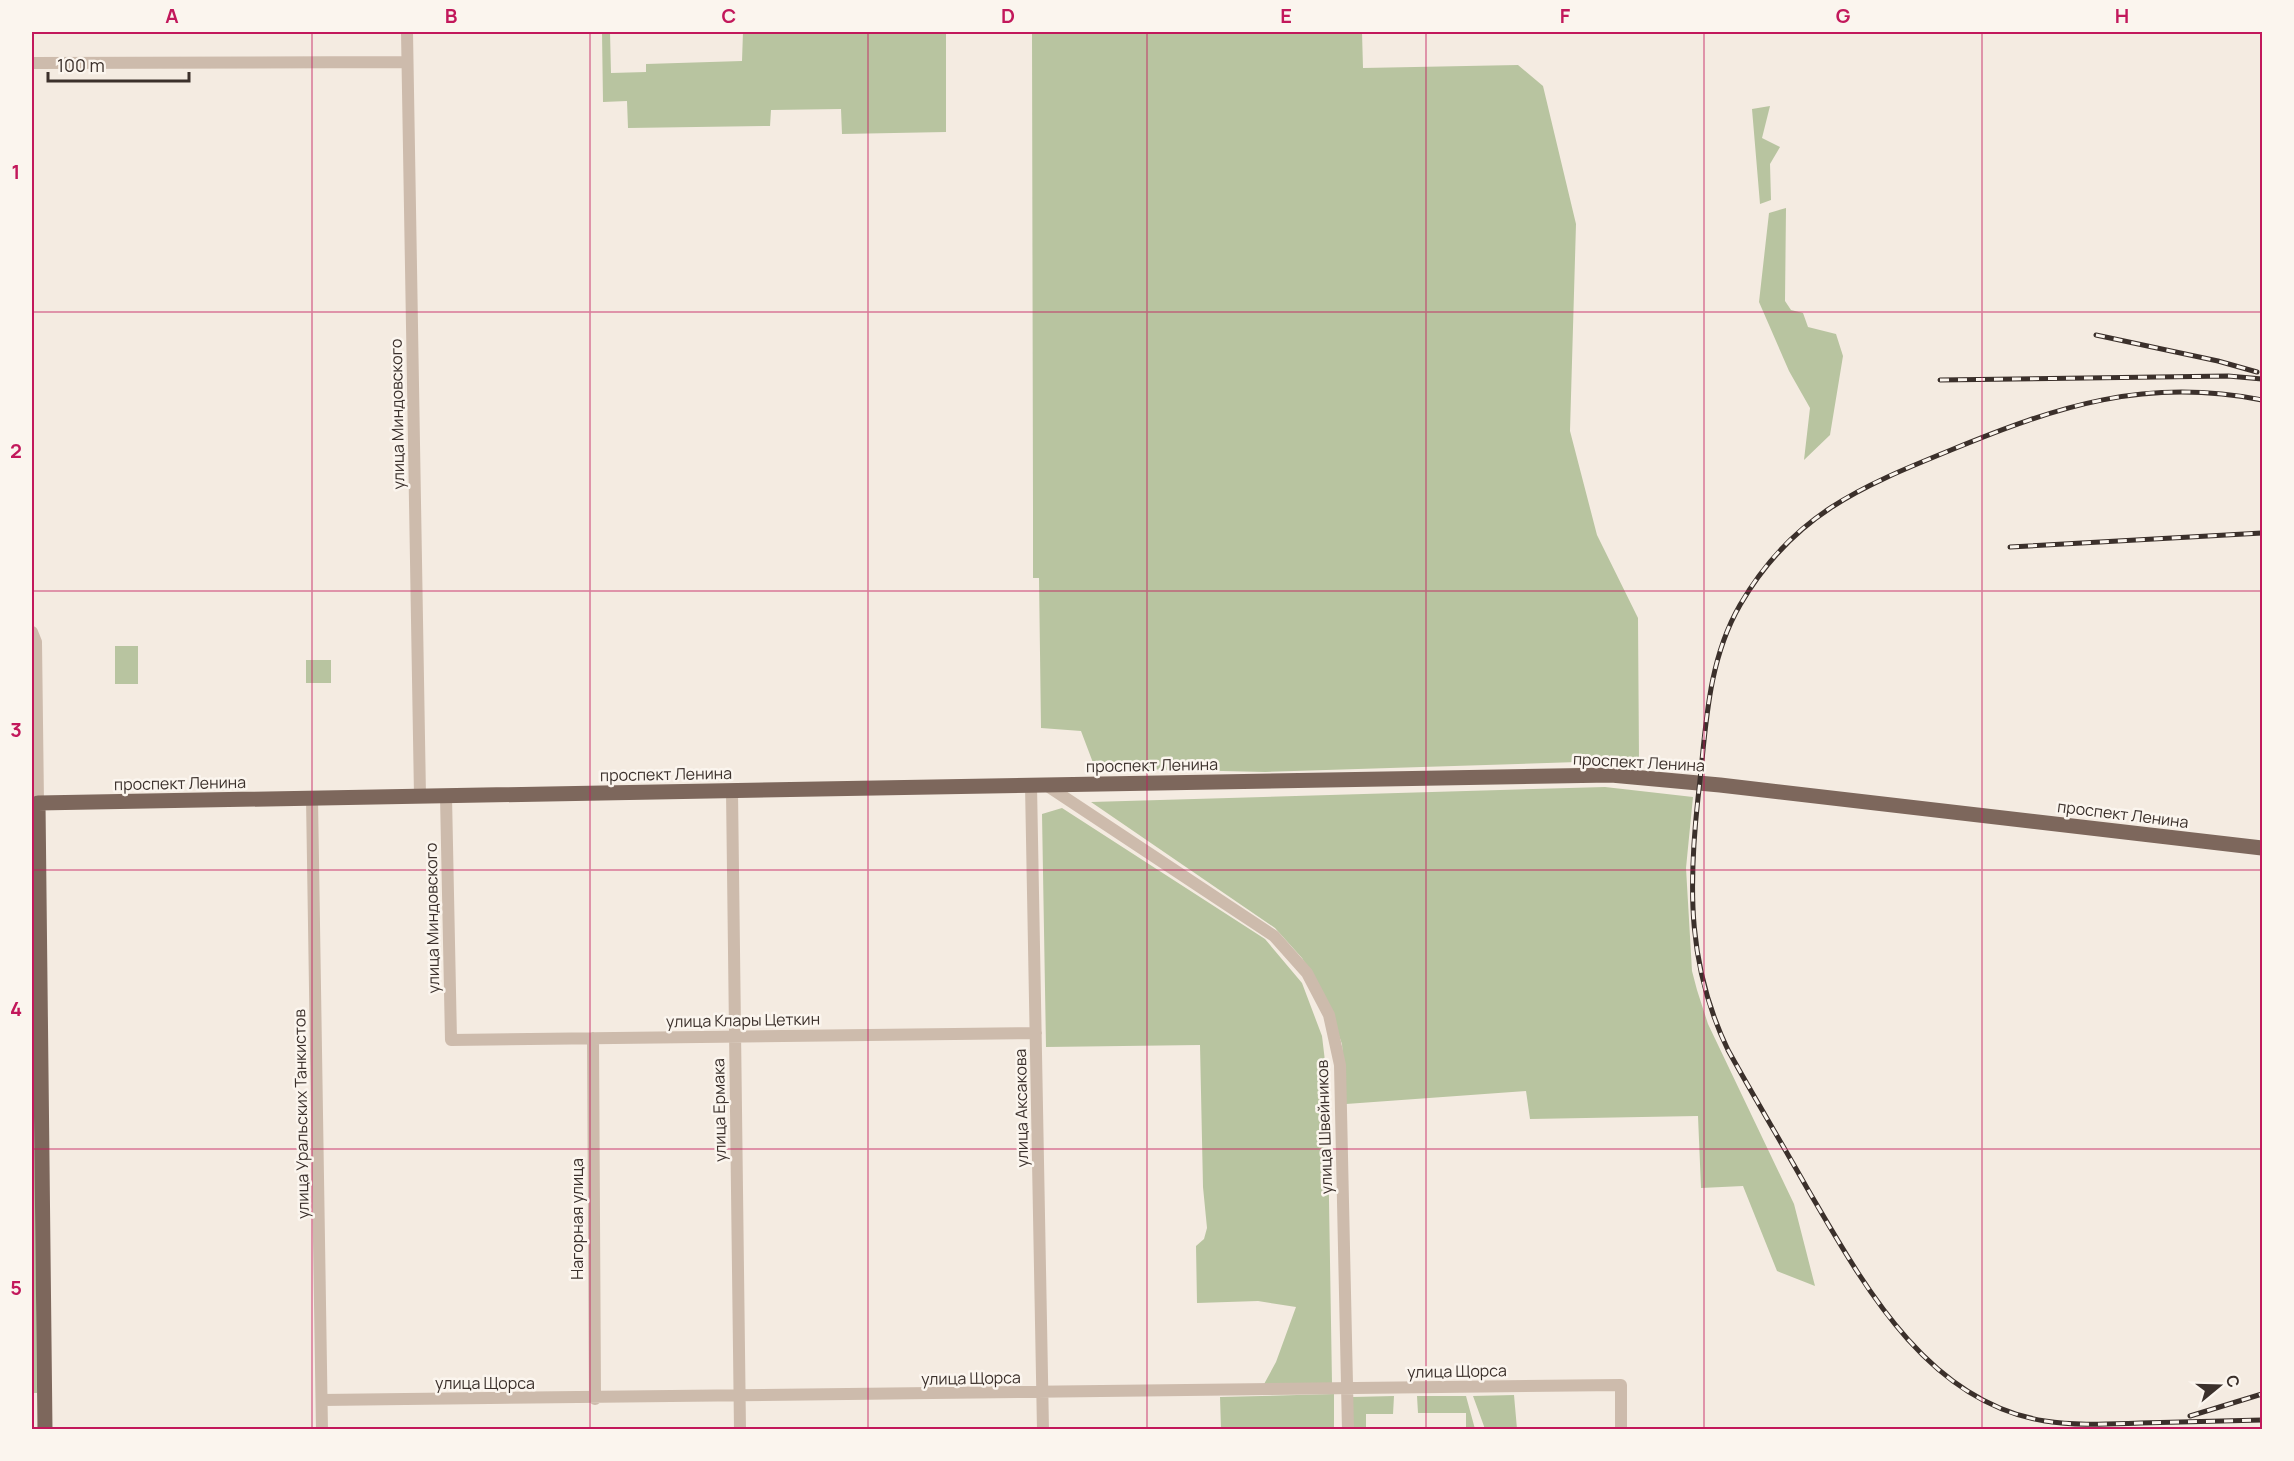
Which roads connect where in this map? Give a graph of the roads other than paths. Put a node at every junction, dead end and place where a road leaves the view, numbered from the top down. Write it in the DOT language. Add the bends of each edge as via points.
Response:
graph roads {
  1 [pos="406,32"];
  2 [pos="407,62"];
  3 [pos="32,63"];
  4 [pos="34,637"];
  5 [pos="1039,785"];
  6 [pos="732,791"];
  7 [pos="420,796"];
  8 [pos="446,796"];
  9 [pos="312,798"];
  10 [pos="34,803"];
  11 [pos="2262,848"];
  12 [pos="1036,1033"];
  13 [pos="735,1037"];
  14 [pos="592,1038"];
  15 [pos="451,1040"];
  16 [pos="1347,1390"];
  17 [pos="1043,1394"];
  18 [pos="739,1397"];
  19 [pos="595,1399"];
  20 [pos="322,1400"];
  21 [pos="45,1430"];
  22 [pos="322,1430"];
  23 [pos="740,1430"];
  24 [pos="1043,1430"];
  25 [pos="1348,1430"];
  26 [pos="1621,1430"];
  1 -- 2 [label="street, улица Миндовского"];
  2 -- 3 [label="street"];
  2 -- 7 [label="street, улица Миндовского"];
  4 -- 10 [label="street"];
  5 -- 6 [label="main road, проспект Ленина"];
  5 -- 11 [label="main road, проспект Ленина" via="1611,775"];
  5 -- 12 [label="street, улица Аксакова"];
  5 -- 16 [label="street, улица Швейников" via="1274,936 1307,973 1329,1015 1340,1065"];
  6 -- 8 [label="main road, проспект Ленина"];
  6 -- 13 [label="street, улица Ермака"];
  7 -- 8 [label="main road, проспект Ленина"];
  7 -- 9 [label="main road, проспект Ленина"];
  8 -- 15 [label="street, улица Миндовского"];
  9 -- 10 [label="main road, проспект Ленина"];
  9 -- 20 [label="street, улица Уральских Танкистов"];
  10 -- 21 [label="main road"];
  12 -- 13 [label="street, улица Клары Цеткин"];
  12 -- 17 [label="street, улица Аксакова"];
  13 -- 14 [label="street, улица Клары Цеткин"];
  13 -- 18 [label="street, улица Ермака"];
  14 -- 15 [label="street, улица Клары Цеткин"];
  14 -- 19 [label="street, Нагорная улица"];
  16 -- 17 [label="street, улица Щорса"];
  16 -- 25 [label="street, улица Швейников"];
  16 -- 26 [label="street, улица Щорса" via="1621,1385"];
  17 -- 18 [label="street, улица Щорса"];
  17 -- 24 [label="street, улица Аксакова"];
  18 -- 19 [label="street, улица Щорса"];
  18 -- 23 [label="street, улица Ермака"];
  19 -- 20 [label="street, улица Щорса"];
  20 -- 22 [label="street, улица Уральских Танкистов"];
}
